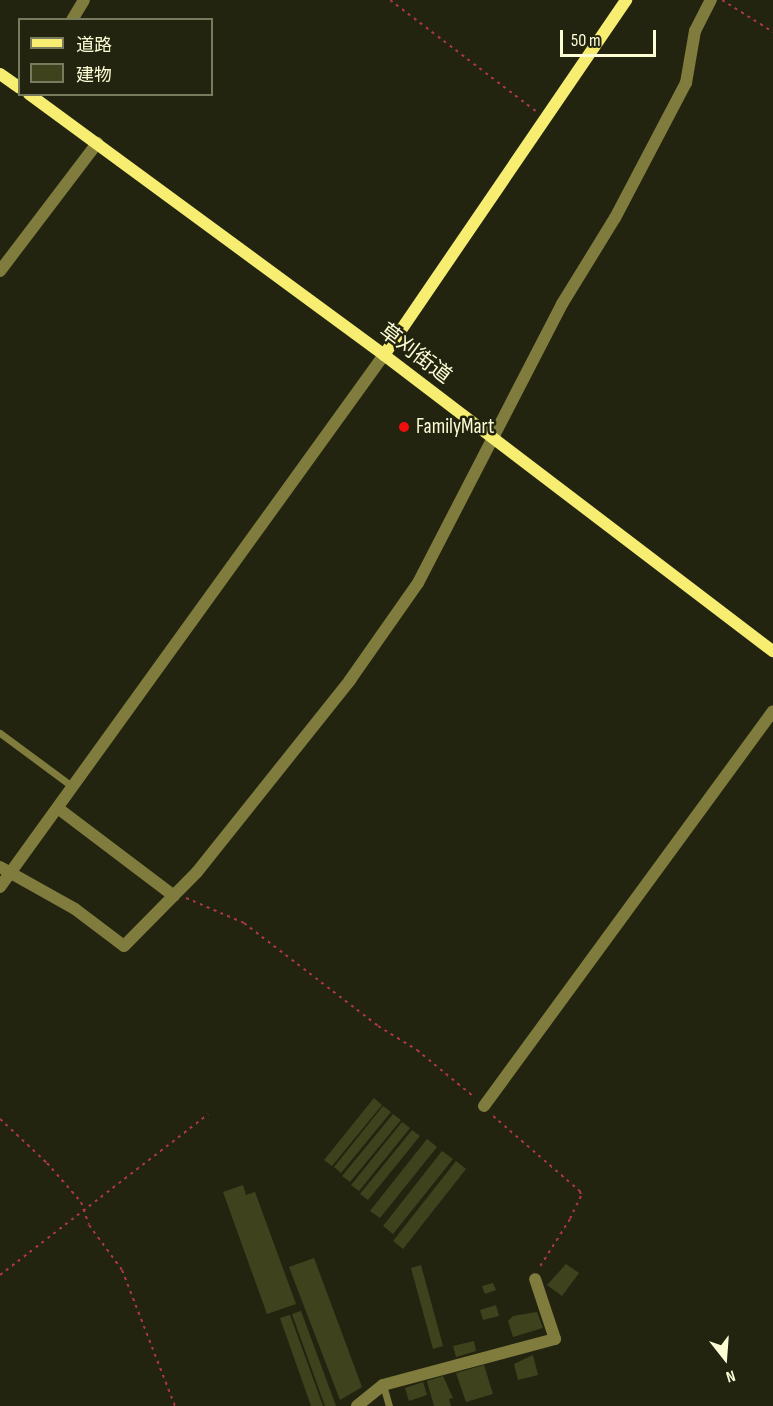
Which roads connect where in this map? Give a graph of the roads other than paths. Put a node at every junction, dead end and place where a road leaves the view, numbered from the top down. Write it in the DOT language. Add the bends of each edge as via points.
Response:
graph roads {
  1 [pos="84,0"];
  2 [pos="626,0"];
  3 [pos="711,0"];
  4 [pos="73,18"];
  5 [pos="0,74"];
  6 [pos="18,87"];
  7 [pos="32,96"];
  8 [pos="97,143"];
  9 [pos="0,271"];
  10 [pos="384,355"];
  11 [pos="491,436"];
  12 [pos="773,651"];
  13 [pos="773,711"];
  14 [pos="0,733"];
  15 [pos="73,787"];
  16 [pos="59,808"];
  17 [pos="0,867"];
  18 [pos="11,875"];
  19 [pos="0,887"];
  20 [pos="175,895"];
  21 [pos="484,1106"];
  22 [pos="535,1279"];
  23 [pos="382,1385"];
  24 [pos="357,1406"];
  25 [pos="388,1406"];
  1 -- 4 [label="street"];
  2 -- 10 [label="street"];
  3 -- 11 [label="street" via="695,31 686,83"];
  5 -- 6 [label="street"];
  7 -- 8 [label="street, 草刈街道"];
  8 -- 9 [label="street"];
  8 -- 10 [label="street, 草刈街道"];
  10 -- 11 [label="street, 草刈街道"];
  10 -- 15 [label="street"];
  11 -- 12 [label="street, 草刈街道"];
  11 -- 20 [label="street" via="418,583 351,680"];
  13 -- 21 [label="street"];
  14 -- 15 [label="lane"];
  15 -- 16 [label="street"];
  16 -- 18 [label="street"];
  16 -- 20 [label="street"];
  17 -- 18 [label="street"];
  18 -- 19 [label="street"];
  18 -- 20 [label="street" via="75,909 124,946"];
  22 -- 23 [label="street" via="555,1339"];
  23 -- 24 [label="street"];
  23 -- 25 [label="lane"];
}
